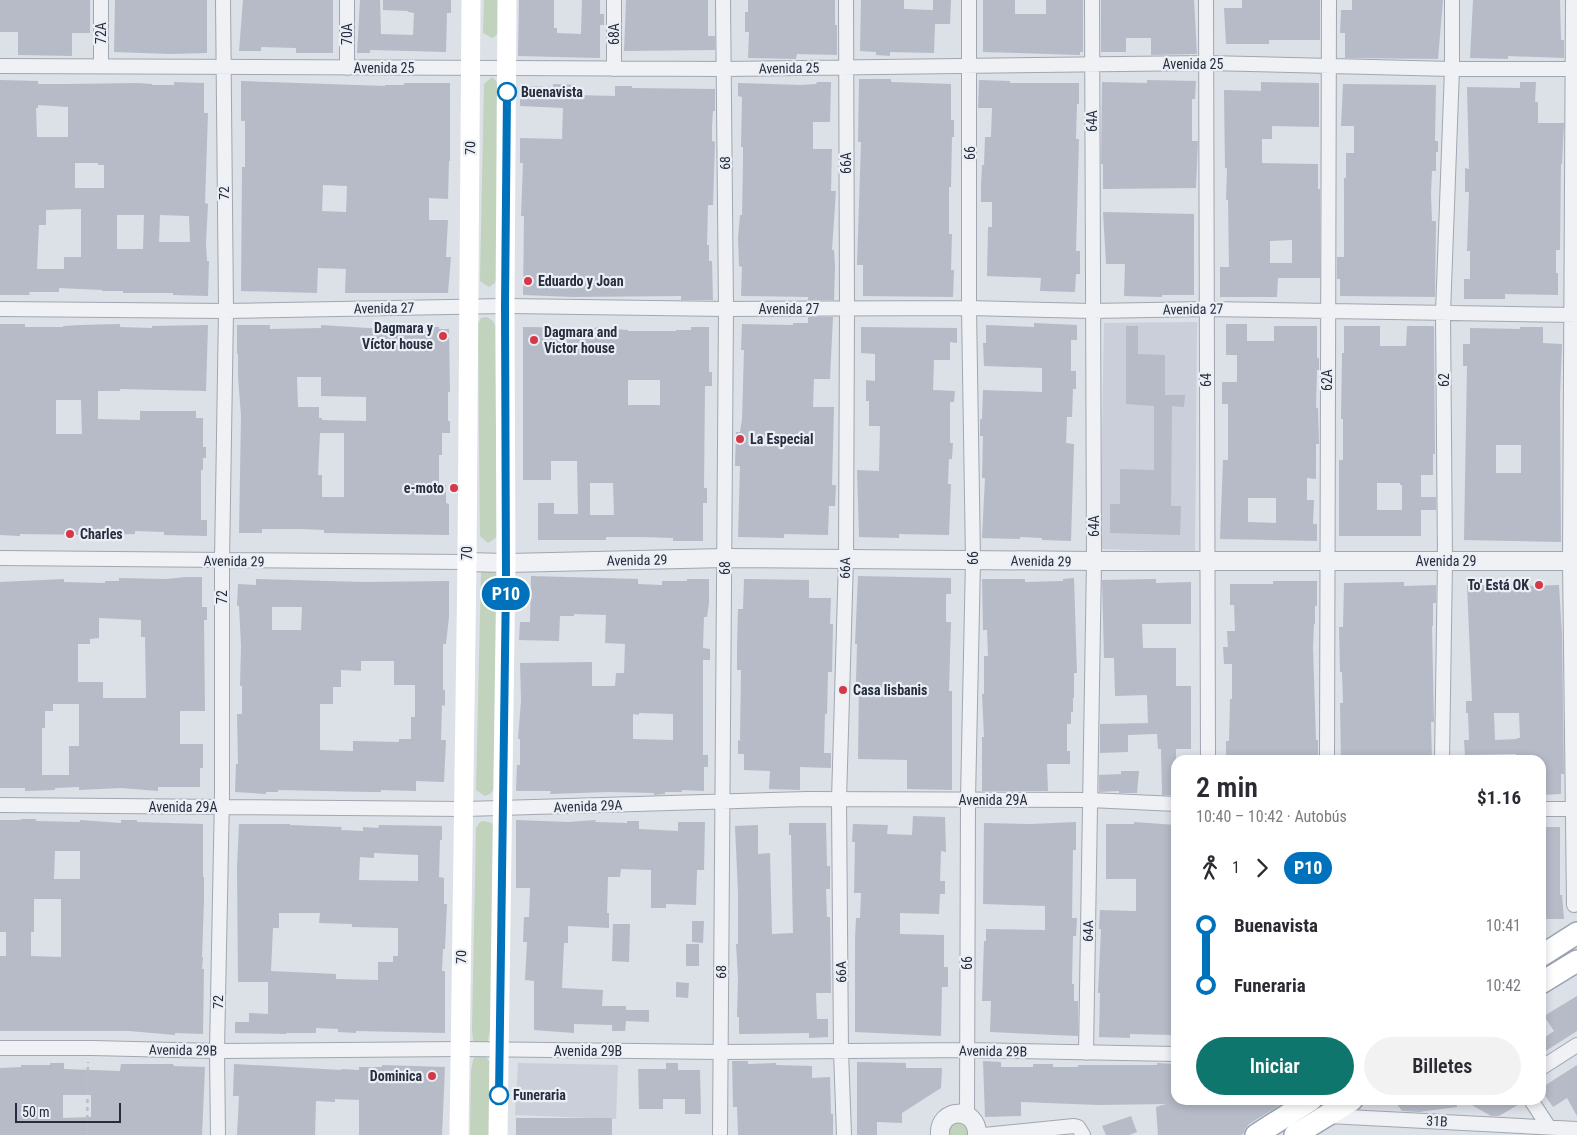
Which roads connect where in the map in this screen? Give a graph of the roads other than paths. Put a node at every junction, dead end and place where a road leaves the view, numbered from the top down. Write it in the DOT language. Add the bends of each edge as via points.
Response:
graph roads {
  1 [pos="101,0"];
  2 [pos="223,0"];
  3 [pos="346,0"];
  4 [pos="472,0"];
  5 [pos="507,0"];
  6 [pos="614,0"];
  7 [pos="723,0"];
  8 [pos="846,0"];
  9 [pos="969,0"];
  10 [pos="1092,0"];
  11 [pos="1206,0"];
  12 [pos="1329,0"];
  13 [pos="1452,0"];
  14 [pos="1572,0"];
  15 [pos="1206,63"];
  16 [pos="101,65"];
  17 [pos="1092,65"];
  18 [pos="0,66"];
  19 [pos="1329,66"];
  20 [pos="222,67"];
  21 [pos="846,67"];
  22 [pos="970,67"];
  23 [pos="347,68"];
  24 [pos="471,68"];
  25 [pos="507,69"];
  26 [pos="614,69"];
  27 [pos="724,69"];
  28 [pos="1452,69"];
  29 [pos="1575,69"];
  30 [pos="469,306"];
  31 [pos="505,306"];
  32 [pos="969,308"];
  33 [pos="0,309"];
  34 [pos="726,309"];
  35 [pos="1206,309"];
  36 [pos="848,310"];
  37 [pos="1327,310"];
  38 [pos="226,311"];
  39 [pos="1092,311"];
  40 [pos="1443,312"];
  41 [pos="1574,315"];
  42 [pos="0,558"];
  43 [pos="725,558"];
  44 [pos="846,559"];
  45 [pos="973,560"];
  46 [pos="1328,560"];
  47 [pos="1445,560"];
  48 [pos="222,561"];
  49 [pos="1094,561"];
  50 [pos="1574,561"];
  51 [pos="467,562"];
  52 [pos="1206,562"];
  53 [pos="506,563"];
  54 [pos="1208,755"];
  55 [pos="1327,755"];
  56 [pos="1442,755"];
  57 [pos="968,799"];
  58 [pos="839,800"];
  59 [pos="1090,800"];
  60 [pos="723,802"];
  61 [pos="1171,804"];
  62 [pos="0,806"];
  63 [pos="221,807"];
  64 [pos="503,808"];
  65 [pos="464,809"];
  66 [pos="1546,809"];
  67 [pos="1575,809"];
  68 [pos="1574,905"];
  69 [pos="1577,933"];
  70 [pos="1546,953"];
  71 [pos="1577,962"];
  72 [pos="1546,981"];
  73 [pos="1577,1045"];
  74 [pos="0,1048"];
  75 [pos="460,1049"];
  76 [pos="966,1050"];
  77 [pos="217,1051"];
  78 [pos="500,1051"];
  79 [pos="841,1051"];
  80 [pos="720,1052"];
  81 [pos="1086,1053"];
  82 [pos="1171,1054"];
  83 [pos="1546,1065"];
  84 [pos="1296,1105"];
  85 [pos="1299,1105"];
  86 [pos="1344,1105"];
  87 [pos="1534,1105"];
  88 [pos="967,1115"];
  89 [pos="1327,1116"];
  90 [pos="1548,1126"];
  91 [pos="1577,1129"];
  92 [pos="1081,1131"];
  93 [pos="1301,1133"];
  94 [pos="218,1135"];
  95 [pos="459,1135"];
  96 [pos="498,1135"];
  97 [pos="720,1135"];
  98 [pos="844,1135"];
  99 [pos="940,1135"];
  100 [pos="977,1135"];
  101 [pos="984,1135"];
  102 [pos="1256,1135"];
  1 -- 16 [label="street, 72A"];
  2 -- 20 [label="street, 72"];
  3 -- 23 [label="street, 70A"];
  4 -- 24 [label="main road, 70"];
  5 -- 25 [label="main road"];
  6 -- 26 [label="street, 68A"];
  7 -- 27 [label="street, 68"];
  8 -- 21 [label="street, 66A"];
  9 -- 22 [label="street, 66"];
  10 -- 17 [label="street, 64A"];
  11 -- 15 [label="street, 64"];
  12 -- 19 [label="street, 62A"];
  13 -- 28 [label="street, 62"];
  14 -- 29 [label="street"];
  15 -- 17 [label="street, Avenida 25"];
  15 -- 19 [label="street, Avenida 25"];
  15 -- 35 [label="street, 64"];
  16 -- 18 [label="street, Avenida 25"];
  16 -- 20 [label="street, Avenida 25"];
  17 -- 22 [label="street, Avenida 25"];
  17 -- 39 [label="street, 64A"];
  19 -- 28 [label="street, Avenida 25"];
  19 -- 37 [label="street, 62A"];
  20 -- 23 [label="street, Avenida 25"];
  20 -- 38 [label="street, 72"];
  21 -- 22 [label="street, Avenida 25"];
  21 -- 27 [label="street, Avenida 25"];
  21 -- 36 [label="street, 66A"];
  22 -- 32 [label="street, 66"];
  23 -- 24 [label="street, Avenida 25"];
  24 -- 25 [label="street, Avenida 25"];
  24 -- 30 [label="main road, 70"];
  25 -- 26 [label="street, Avenida 25"];
  25 -- 31 [label="main road"];
  26 -- 27 [label="street, Avenida 25"];
  27 -- 34 [label="street, 68"];
  28 -- 29 [label="street, Avenida 25"];
  28 -- 40 [label="street, 62"];
  29 -- 41 [label="street"];
  30 -- 31 [label="street, Avenida 27"];
  30 -- 38 [label="street, Avenida 27"];
  30 -- 51 [label="main road, 70"];
  31 -- 34 [label="street, Avenida 27"];
  31 -- 53 [label="main road"];
  32 -- 36 [label="street, Avenida 27"];
  32 -- 39 [label="street, Avenida 27"];
  32 -- 45 [label="street, 66"];
  33 -- 38 [label="street, Avenida 27"];
  34 -- 36 [label="street, Avenida 27"];
  34 -- 43 [label="street, 68"];
  35 -- 37 [label="street, Avenida 27"];
  35 -- 39 [label="street, Avenida 27"];
  35 -- 52 [label="street, 64"];
  36 -- 44 [label="street, 66A"];
  37 -- 40 [label="street, Avenida 27"];
  37 -- 46 [label="street, 62A"];
  38 -- 48 [label="street, 72"];
  39 -- 49 [label="street, 64A"];
  40 -- 41 [label="street, Avenida 27"];
  40 -- 47 [label="street, 62"];
  41 -- 50 [label="street"];
  42 -- 48 [label="street, Avenida 29"];
  43 -- 44 [label="street, Avenida 29"];
  43 -- 53 [label="street, Avenida 29"];
  43 -- 60 [label="street, 68"];
  44 -- 45 [label="street, Avenida 29"];
  44 -- 58 [label="street, 66A"];
  45 -- 49 [label="street, Avenida 29"];
  45 -- 57 [label="street, 66"];
  46 -- 47 [label="street, Avenida 29"];
  46 -- 52 [label="street, Avenida 29"];
  46 -- 55 [label="street, 62A"];
  47 -- 50 [label="street, Avenida 29"];
  47 -- 56 [label="street, 62"];
  48 -- 51 [label="street, Avenida 29"];
  48 -- 63 [label="street, 72"];
  49 -- 52 [label="street, Avenida 29"];
  49 -- 59 [label="street, 64A"];
  50 -- 67 [label="street"];
  51 -- 53 [label="street, Avenida 29"];
  51 -- 65 [label="main road, 70"];
  52 -- 54 [label="street, 64"];
  53 -- 64 [label="main road"];
  57 -- 58 [label="street, Avenida 29A"];
  57 -- 59 [label="street, Avenida 29A"];
  57 -- 76 [label="street, 66"];
  58 -- 60 [label="street, Avenida 29A"];
  58 -- 79 [label="street, 66A"];
  59 -- 61 [label="street, Avenida 29A"];
  59 -- 81 [label="street, 64A"];
  60 -- 64 [label="street, Avenida 29A"];
  60 -- 80 [label="street, 68"];
  62 -- 63 [label="street, Avenida 29A"];
  63 -- 65 [label="street, Avenida 29A"];
  63 -- 77 [label="street, 72"];
  64 -- 65 [label="street, Avenida 29A"];
  64 -- 78 [label="main road"];
  65 -- 75 [label="main road, 70"];
  66 -- 67 [label="street"];
  67 -- 68 [label="street"];
  69 -- 70 [label="main road"];
  71 -- 72 [label="main road"];
  73 -- 83 [label="street"];
  74 -- 77 [label="street, Avenida 29B"];
  75 -- 77 [label="street, Avenida 29B"];
  75 -- 78 [label="street, Avenida 29B"];
  75 -- 95 [label="main road, 70"];
  76 -- 79 [label="street, Avenida 29B"];
  76 -- 81 [label="street, Avenida 29B"];
  76 -- 88 [label="street, 66"];
  77 -- 94 [label="street, 72"];
  78 -- 80 [label="street, Avenida 29B"];
  78 -- 96 [label="main road"];
  79 -- 80 [label="street, Avenida 29B"];
  79 -- 98 [label="street, 66A"];
  80 -- 97 [label="street, 68"];
  81 -- 82 [label="street, Avenida 29B"];
  84 -- 102 [label="main road"];
  85 -- 93 [label="street"];
  86 -- 89 [label="main road"];
  87 -- 90 [label="street"];
  88 -- 99 [label="street" via="950,1115 941,1124"];
  88 -- 100 [label="street" via="975,1124"];
  89 -- 90 [label="street, 31B"];
  89 -- 93 [label="main road"];
  90 -- 91 [label="street, 31B"];
  92 -- 101 [label="street" via="1074,1126"];
}
